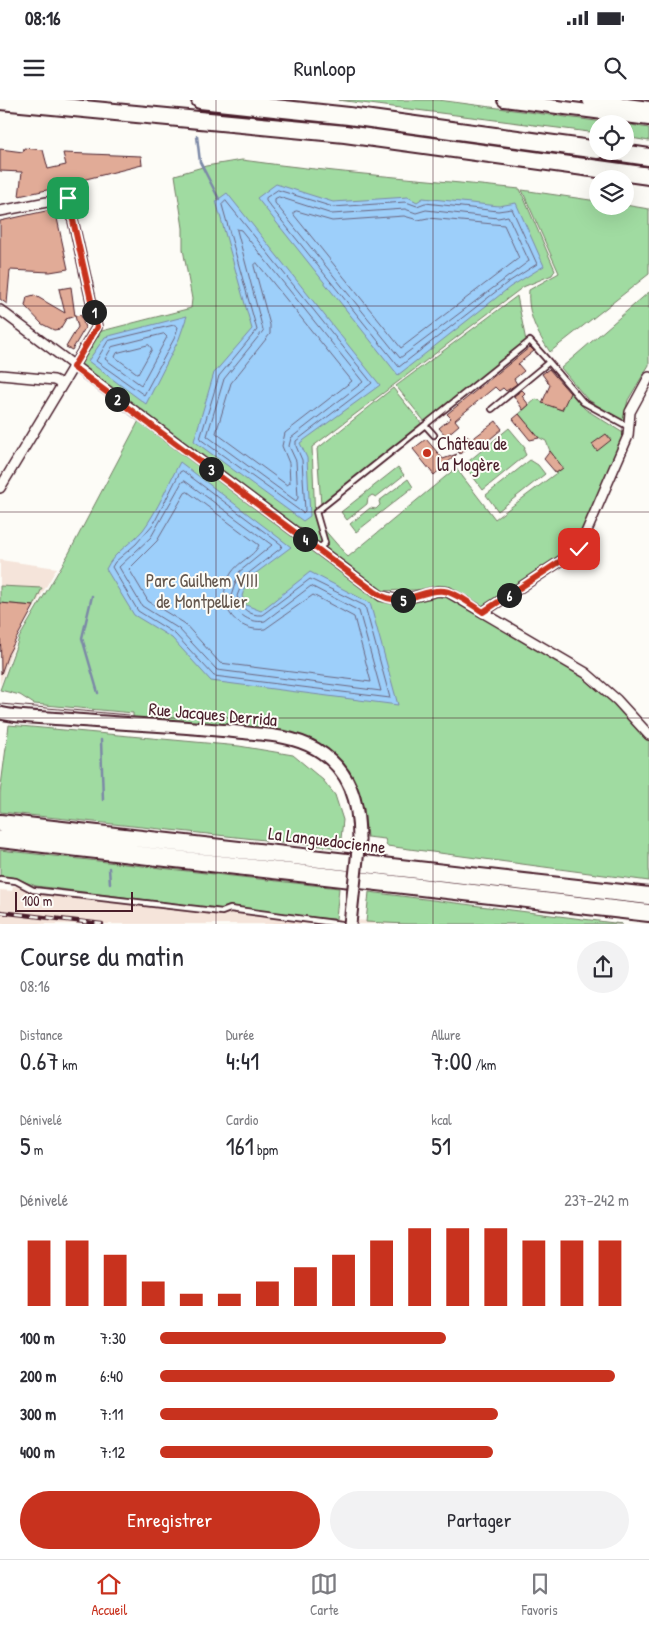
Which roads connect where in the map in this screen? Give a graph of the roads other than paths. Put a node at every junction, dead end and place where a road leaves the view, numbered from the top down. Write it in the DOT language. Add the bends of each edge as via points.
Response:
graph roads {
  1 [pos="200,100"];
  2 [pos="504,100"];
  3 [pos="589,100"];
  4 [pos="0,101"];
  5 [pos="649,108"];
  6 [pos="649,118"];
  7 [pos="589,149"];
  8 [pos="634,155"];
  9 [pos="649,157"];
  10 [pos="649,176"];
  11 [pos="0,211"];
  12 [pos="0,310"];
  13 [pos="549,362"];
  14 [pos="73,367"];
  15 [pos="1,375"];
  16 [pos="649,376"];
  17 [pos="62,384"];
  18 [pos="492,409"];
  19 [pos="425,425"];
  20 [pos="629,427"];
  21 [pos="434,435"];
  22 [pos="0,488"];
  23 [pos="318,549"];
  24 [pos="483,612"];
  25 [pos="0,713"];
  26 [pos="649,735"];
  27 [pos="0,823"];
  28 [pos="0,839"];
  29 [pos="0,879"];
  30 [pos="649,896"];
  31 [pos="649,913"];
  32 [pos="341,924"];
  33 [pos="350,924"];
  1 -- 7 [label="highway" via="349,116"];
  2 -- 6 [label="main road"];
  3 -- 5 [label="main road"];
  4 -- 10 [label="highway" via="345,134"];
  8 -- 9 [label="highway"];
  11 -- 14 [label="street" via="68,198 97,327"];
  12 -- 14 [label="street"];
  13 -- 18 [label="lane"];
  13 -- 19 [label="lane" via="530,341"];
  13 -- 20 [label="lane" via="583,402"];
  14 -- 17 [label="street"];
  14 -- 23 [label="street"];
  15 -- 17 [label="street" via="54,380"];
  16 -- 20 [label="street" via="630,412"];
  17 -- 22 [label="street"];
  19 -- 21 [label="lane"];
  19 -- 23 [label="lane" via="316,512 325,543"];
  20 -- 24 [label="street" via="579,549"];
  23 -- 24 [label="street" via="381,596 400,600 444,591"];
  24 -- 26 [label="street" via="600,683"];
  25 -- 33 [label="street, Rue Jacques Derrida, bridge" via="291,738 316,749 346,778 356,802 359,840"];
  27 -- 30 [label="highway, La Languedocienne"];
  28 -- 31 [label="highway, La Languedocienne"];
  29 -- 32 [label="lane" via="16,881 33,890 222,912 230,909"];
}
